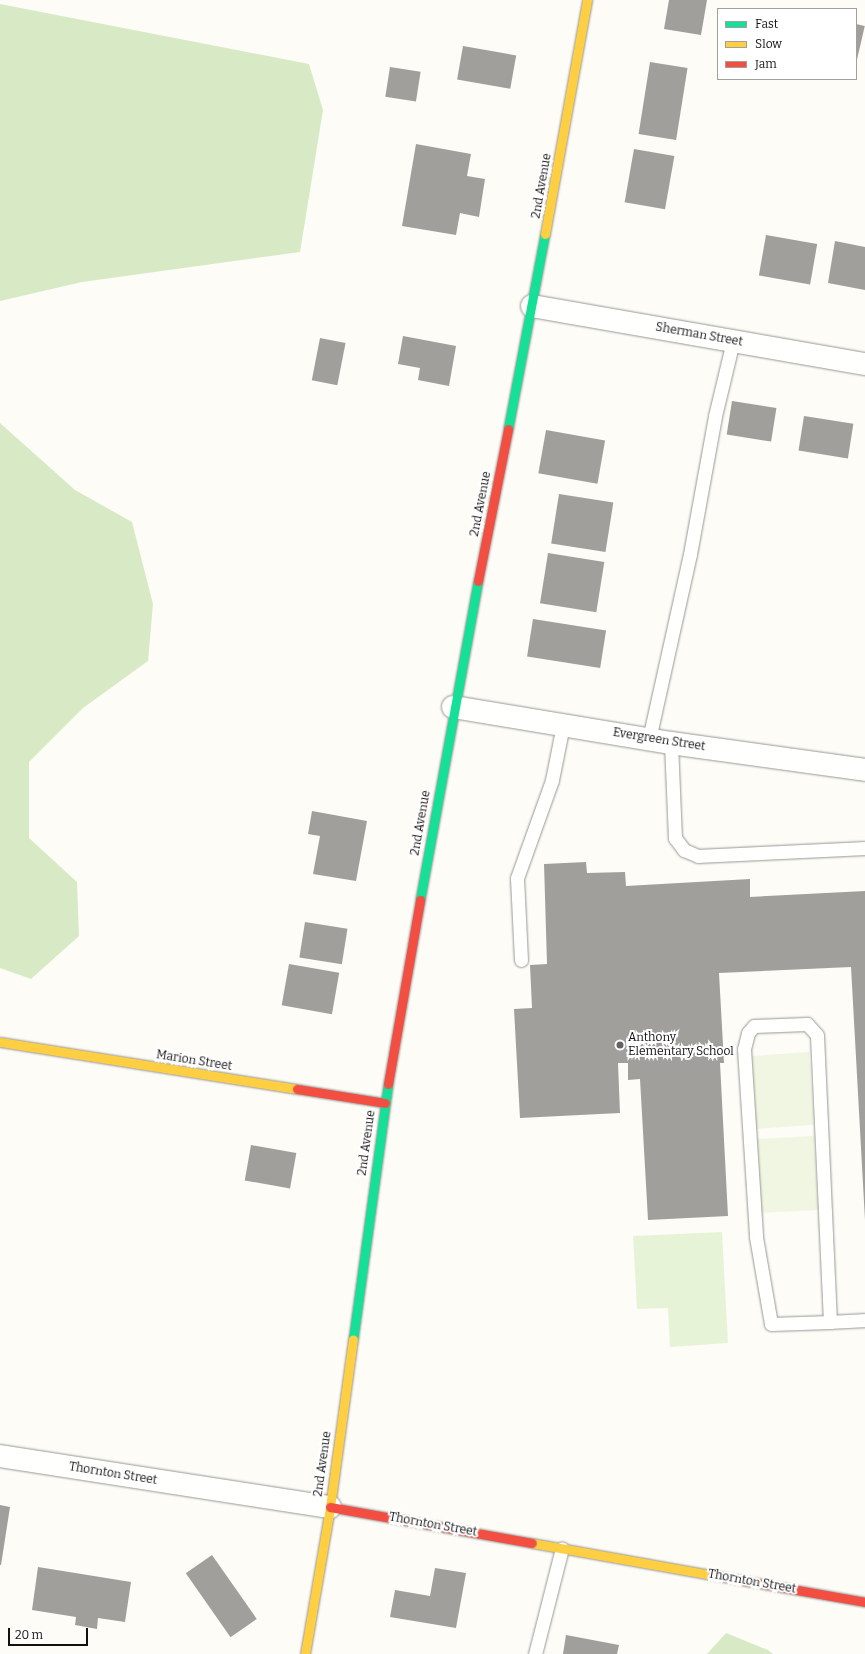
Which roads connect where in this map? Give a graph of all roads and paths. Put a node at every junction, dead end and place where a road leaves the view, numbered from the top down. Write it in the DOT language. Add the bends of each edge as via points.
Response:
graph roads {
  1 [pos="587,0"];
  2 [pos="532,306"];
  3 [pos="733,342"];
  4 [pos="865,364"];
  5 [pos="453,707"];
  6 [pos="564,725"];
  7 [pos="649,739"];
  8 [pos="671,743"];
  9 [pos="865,770"];
  10 [pos="865,848"];
  11 [pos="521,960"];
  12 [pos="0,1042"];
  13 [pos="385,1103"];
  14 [pos="865,1320"];
  15 [pos="830,1322"];
  16 [pos="0,1456"];
  17 [pos="330,1507"];
  18 [pos="562,1548"];
  19 [pos="865,1602"];
  20 [pos="305,1654"];
  21 [pos="535,1654"];
  1 -- 2 [label="street, 2nd Avenue"];
  2 -- 3 [label="street, Sherman Street"];
  2 -- 5 [label="street, 2nd Avenue"];
  3 -- 4 [label="street, Sherman Street"];
  3 -- 7 [label="lane" via="715,416 690,554"];
  5 -- 6 [label="street, Evergreen Street"];
  5 -- 13 [label="street, 2nd Avenue"];
  6 -- 7 [label="street, Evergreen Street"];
  6 -- 11 [label="lane" via="552,780 517,878"];
  7 -- 8 [label="street, Evergreen Street"];
  8 -- 9 [label="street, Evergreen Street"];
  8 -- 10 [label="lane" via="675,838 684,850 698,856"];
  12 -- 13 [label="street, Marion Street"];
  13 -- 17 [label="street, 2nd Avenue"];
  14 -- 15 [label="lane"];
  15 -- 15 [label="lane" via="771,1324 756,1237 744,1048 748,1032 754,1026 807,1024 817,1035"];
  16 -- 17 [label="street, Thornton Street"];
  17 -- 18 [label="street, Thornton Street"];
  17 -- 20 [label="street, 2nd Avenue"];
  18 -- 19 [label="street, Thornton Street"];
  18 -- 21 [label="lane"];
}
